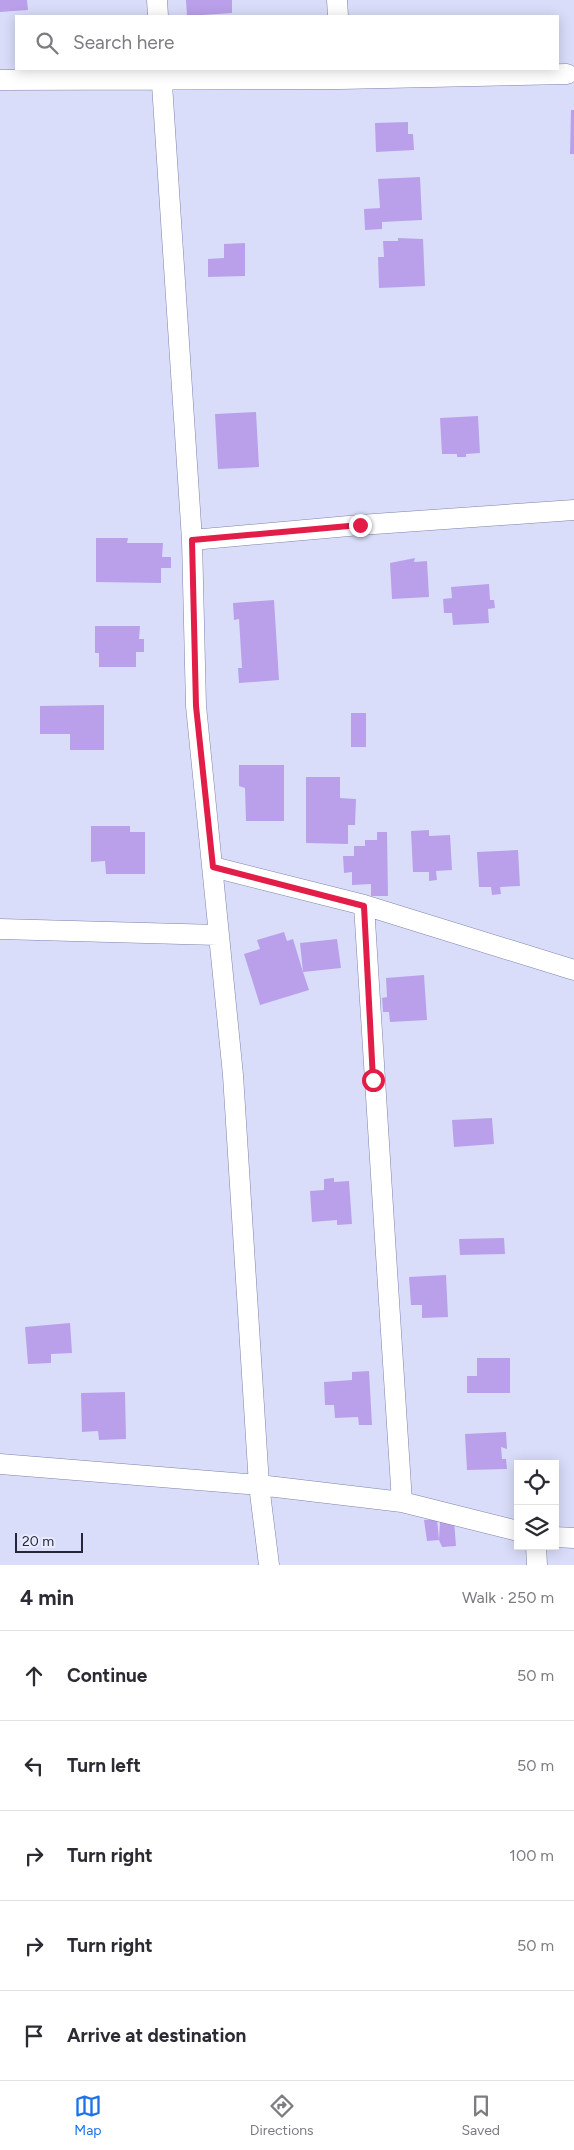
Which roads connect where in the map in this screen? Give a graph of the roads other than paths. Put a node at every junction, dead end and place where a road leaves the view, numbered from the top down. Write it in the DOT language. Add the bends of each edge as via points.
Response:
graph roads {
  1 [pos="157,0"];
  2 [pos="337,0"];
  3 [pos="158,15"];
  4 [pos="338,15"];
  5 [pos="162,74"];
  6 [pos="341,74"];
  7 [pos="566,74"];
  8 [pos="0,80"];
  9 [pos="574,510"];
  10 [pos="192,540"];
  11 [pos="213,867"];
  12 [pos="364,906"];
  13 [pos="0,929"];
  14 [pos="218,935"];
  15 [pos="574,970"];
  16 [pos="0,1464"];
  17 [pos="259,1485"];
  18 [pos="402,1502"];
  19 [pos="514,1530"];
  20 [pos="559,1537"];
  21 [pos="574,1538"];
  22 [pos="536,1550"];
  23 [pos="269,1565"];
  24 [pos="537,1565"];
  1 -- 3 [label="street"];
  2 -- 4 [label="street"];
  5 -- 6 [label="street"];
  5 -- 8 [label="street"];
  5 -- 10 [label="street"];
  6 -- 7 [label="street"];
  9 -- 10 [label="street"];
  10 -- 11 [label="street" via="196,706"];
  11 -- 12 [label="street"];
  11 -- 14 [label="street"];
  12 -- 15 [label="street"];
  12 -- 18 [label="street"];
  13 -- 14 [label="street"];
  14 -- 17 [label="street" via="233,1075"];
  16 -- 17 [label="street"];
  17 -- 18 [label="street"];
  17 -- 23 [label="street"];
  18 -- 19 [label="street"];
  20 -- 21 [label="street"];
  22 -- 24 [label="street"];
}
